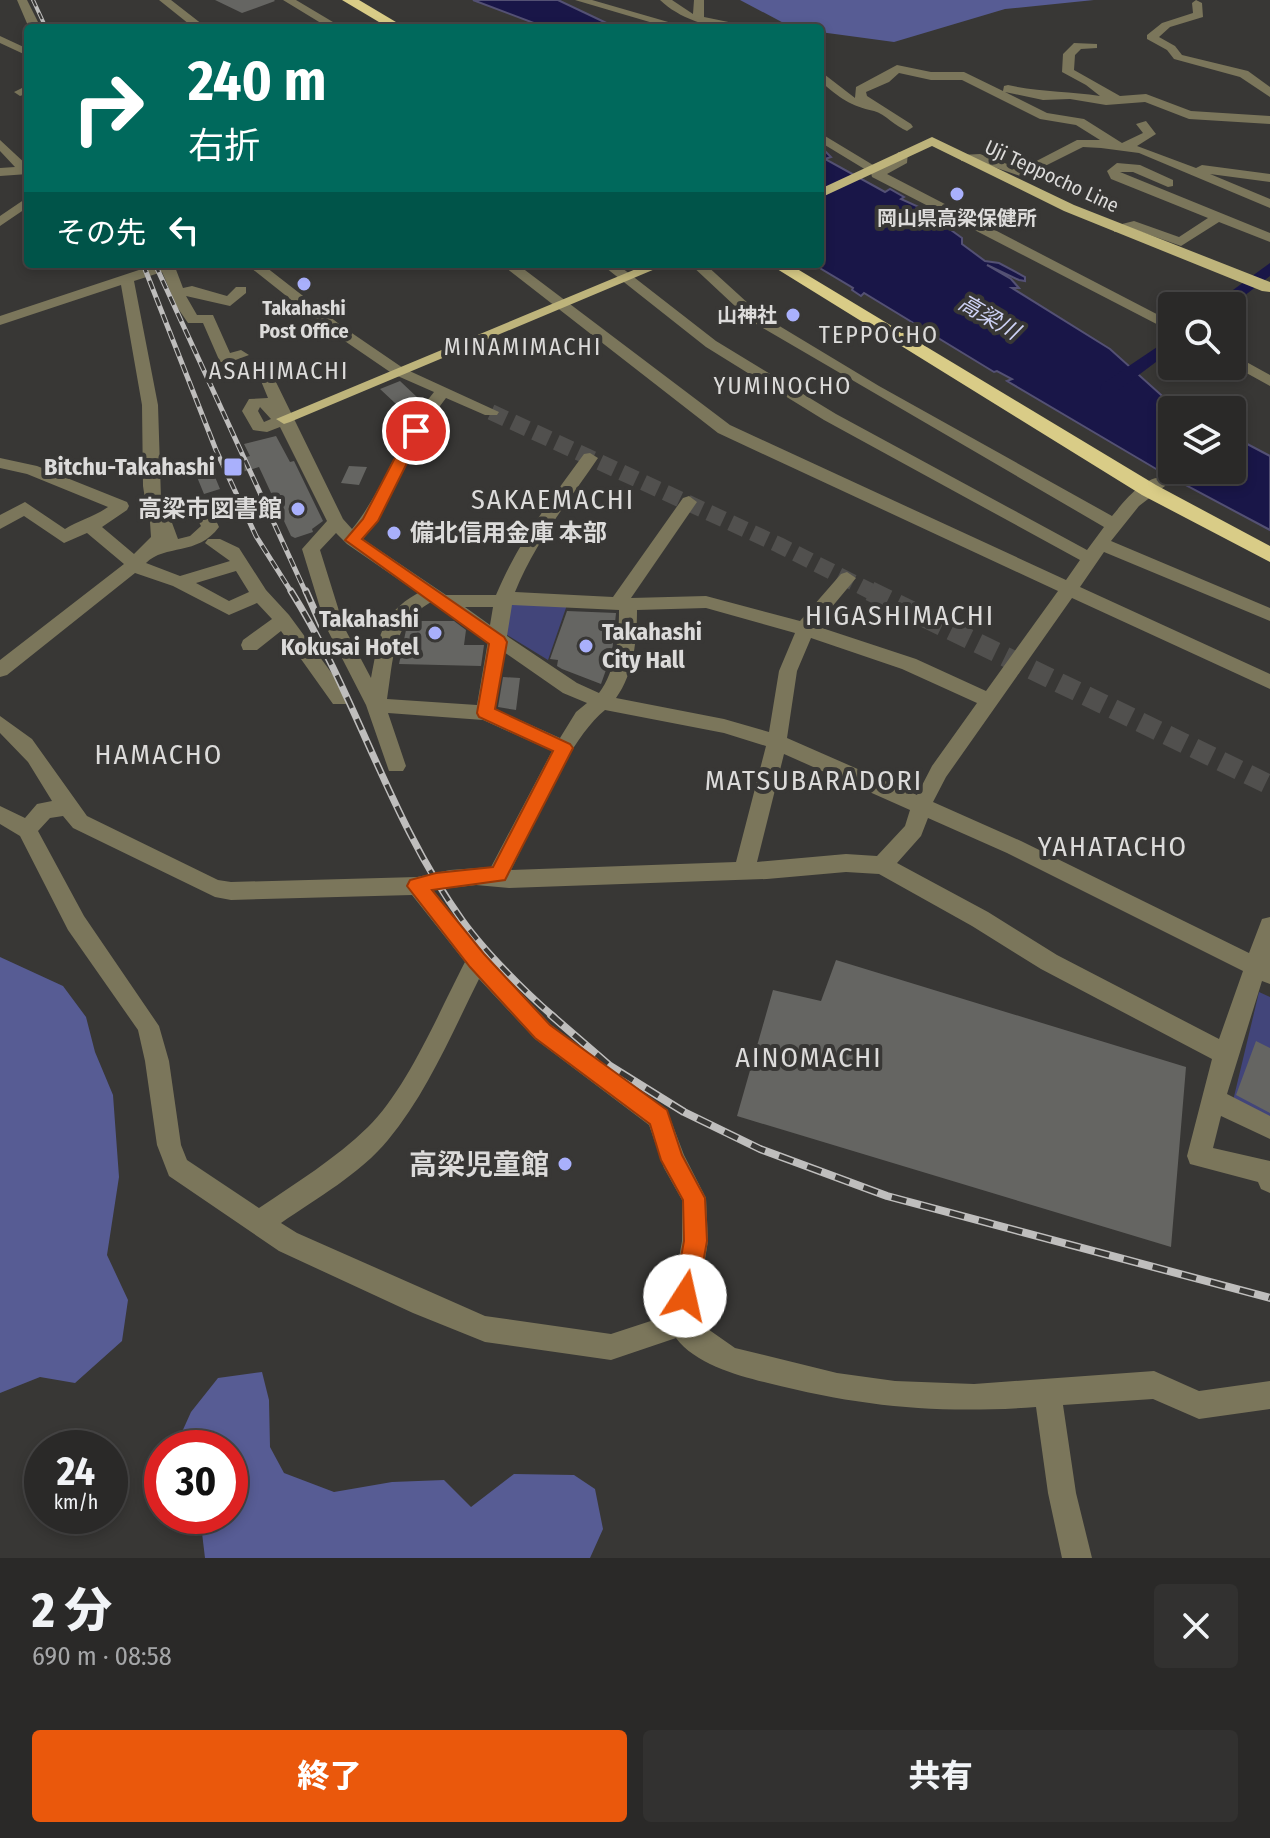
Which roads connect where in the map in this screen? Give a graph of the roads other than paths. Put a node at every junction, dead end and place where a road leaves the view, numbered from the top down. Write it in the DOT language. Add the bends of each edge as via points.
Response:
graph roads {
  1 [pos="22,0"];
  2 [pos="164,0"];
  3 [pos="288,0"];
  4 [pos="337,0"];
  5 [pos="349,0"];
  6 [pos="665,0"];
  7 [pos="699,0"];
  8 [pos="585,2"];
  9 [pos="1197,3"];
  10 [pos="698,19"];
  11 [pos="33,24"];
  12 [pos="196,24"];
  13 [pos="330,24"];
  14 [pos="380,24"];
  15 [pos="392,24"];
  16 [pos="622,24"];
  17 [pos="668,24"];
  18 [pos="729,24"];
  19 [pos="0,39"];
  20 [pos="1093,46"];
  21 [pos="22,54"];
  22 [pos="824,78"];
  23 [pos="977,82"];
  24 [pos="1270,93"];
  25 [pos="1146,98"];
  26 [pos="1270,120"];
  27 [pos="1142,124"];
  28 [pos="907,127"];
  29 [pos="824,140"];
  30 [pos="932,141"];
  31 [pos="0,144"];
  32 [pos="1122,147"];
  33 [pos="903,155"];
  34 [pos="966,158"];
  35 [pos="24,167"];
  36 [pos="1183,167"];
  37 [pos="24,170"];
  38 [pos="869,171"];
  39 [pos="0,172"];
  40 [pos="1270,178"];
  41 [pos="1168,183"];
  42 [pos="824,192"];
  43 [pos="24,204"];
  44 [pos="1270,204"];
  45 [pos="1216,218"];
  46 [pos="0,222"];
  47 [pos="1119,229"];
  48 [pos="1270,238"];
  49 [pos="160,268"];
  50 [pos="170,268"];
  51 [pos="258,268"];
  52 [pos="514,268"];
  53 [pos="613,268"];
  54 [pos="650,268"];
  55 [pos="701,268"];
  56 [pos="784,268"];
  57 [pos="801,268"];
  58 [pos="626,278"];
  59 [pos="127,279"];
  60 [pos="1262,286"];
  61 [pos="241,290"];
  62 [pos="179,293"];
  63 [pos="560,305"];
  64 [pos="0,321"];
  65 [pos="1158,321"];
  66 [pos="241,355"];
  67 [pos="1246,367"];
  68 [pos="398,371"];
  69 [pos="269,381"];
  70 [pos="1270,381"];
  71 [pos="443,391"];
  72 [pos="491,412"];
  73 [pos="284,419"];
  74 [pos="590,458"];
  75 [pos="0,463"];
  76 [pos="151,486"];
  77 [pos="1154,486"];
  78 [pos="689,502"];
  79 [pos="121,506"];
  80 [pos="158,508"];
  81 [pos="336,522"];
  82 [pos="0,523"];
  83 [pos="1114,525"];
  84 [pos="91,527"];
  85 [pos="353,540"];
  86 [pos="214,543"];
  87 [pos="1270,543"];
  88 [pos="167,546"];
  89 [pos="1096,551"];
  90 [pos="1270,555"];
  91 [pos="135,564"];
  92 [pos="240,564"];
  93 [pos="847,578"];
  94 [pos="179,582"];
  95 [pos="1069,589"];
  96 [pos="260,594"];
  97 [pos="435,597"];
  98 [pos="504,600"];
  99 [pos="623,604"];
  100 [pos="1270,615"];
  101 [pos="283,620"];
  102 [pos="805,629"];
  103 [pos="498,642"];
  104 [pos="250,645"];
  105 [pos="0,670"];
  106 [pos="1270,682"];
  107 [pos="340,699"];
  108 [pos="988,700"];
  109 [pos="602,702"];
  110 [pos="376,705"];
  111 [pos="485,713"];
  112 [pos="0,723"];
  113 [pos="777,742"];
  114 [pos="564,748"];
  115 [pos="396,766"];
  116 [pos="921,806"];
  117 [pos="66,808"];
  118 [pos="0,814"];
  119 [pos="27,830"];
  120 [pos="882,865"];
  121 [pos="744,871"];
  122 [pos="498,875"];
  123 [pos="417,886"];
  124 [pos="1270,926"];
  125 [pos="477,961"];
  126 [pos="1263,971"];
  127 [pos="1225,1054"];
  128 [pos="1214,1100"];
  129 [pos="1270,1128"];
  130 [pos="1270,1181"];
  131 [pos="259,1223"];
  132 [pos="681,1323"];
  133 [pos="1048,1394"];
  134 [pos="1270,1395"];
  135 [pos="1077,1558"];
  1 -- 11 [label="street"];
  2 -- 12 [label="street"];
  3 -- 13 [label="street"];
  4 -- 14 [label="highway"];
  5 -- 15 [label="highway"];
  6 -- 10 [label="street"];
  7 -- 10 [label="street"];
  8 -- 16 [label="street"];
  8 -- 17 [label="street"];
  9 -- 24 [label="street" via="1199,15 1166,25 1151,37 1178,57 1244,74"];
  10 -- 18 [label="street"];
  19 -- 21 [label="street"];
  20 -- 25 [label="street" via="1078,45 1069,54 1068,72 1104,95"];
  22 -- 28 [label="street" via="850,100"];
  23 -- 25 [label="street" via="1043,96"];
  23 -- 28 [label="street" via="897,69 860,90 861,98"];
  23 -- 32 [label="street" via="1044,116 1080,122"];
  25 -- 26 [label="street" via="1189,115"];
  27 -- 32 [label="street" via="1150,134"];
  28 -- 30 [label="street"];
  29 -- 38 [label="street"];
  30 -- 33 [label="main road"];
  30 -- 34 [label="main road, Uji Teppocho Line"];
  31 -- 35 [label="street"];
  32 -- 34 [label="street" via="1081,143 1023,173"];
  32 -- 36 [label="street"];
  33 -- 38 [label="main road"];
  33 -- 65 [label="street" via="877,174"];
  34 -- 47 [label="main road, Uji Teppocho Line"];
  36 -- 40 [label="street"];
  36 -- 44 [label="street"];
  37 -- 39 [label="street"];
  38 -- 42 [label="main road"];
  41 -- 45 [label="street" via="1126,166 1113,171"];
  43 -- 46 [label="street"];
  45 -- 47 [label="street" via="1181,242 1134,225"];
  45 -- 48 [label="street"];
  47 -- 60 [label="main road, Uji Teppocho Line"];
  49 -- 59 [label="street"];
  50 -- 62 [label="street"];
  51 -- 68 [label="street"];
  52 -- 63 [label="street"];
  53 -- 58 [label="street"];
  54 -- 58 [label="main road"];
  55 -- 83 [label="street" via="756,318"];
  56 -- 77 [label="highway"];
  57 -- 77 [label="highway"];
  58 -- 63 [label="main road"];
  58 -- 89 [label="street" via="711,344 830,417"];
  59 -- 64 [label="street"];
  59 -- 76 [label="street" via="150,405"];
  61 -- 62 [label="street" via="230,302 192,290"];
  62 -- 66 [label="street" via="193,320 208,318 225,359"];
  63 -- 68 [label="main road"];
  63 -- 95 [label="street" via="724,429"];
  67 -- 70 [label="street"];
  68 -- 71 [label="street"];
  68 -- 73 [label="main road"];
  69 -- 73 [label="street"];
  71 -- 72 [label="street"];
  71 -- 85 [label="street" via="405,449 370,521"];
  73 -- 81 [label="street"];
  74 -- 98 [label="street" via="542,523"];
  75 -- 79 [label="street"];
  76 -- 79 [label="street"];
  76 -- 80 [label="street"];
  77 -- 83 [label="street"];
  77 -- 87 [label="highway"];
  77 -- 90 [label="highway"];
  78 -- 99 [label="street"];
  79 -- 84 [label="street"];
  80 -- 88 [label="street" via="171,536"];
  80 -- 88 [label="street" via="199,508 210,527 196,540"];
  80 -- 91 [label="street" via="160,538"];
  81 -- 85 [label="street"];
  81 -- 110 [label="street" via="311,549 335,627"];
  82 -- 84 [label="street" via="25,508 64,537"];
  83 -- 89 [label="street"];
  84 -- 91 [label="street"];
  85 -- 97 [label="street"];
  86 -- 92 [label="street" via="233,552"];
  88 -- 91 [label="street"];
  89 -- 95 [label="street"];
  89 -- 100 [label="street"];
  91 -- 94 [label="street"];
  91 -- 105 [label="street"];
  92 -- 94 [label="street"];
  92 -- 96 [label="street"];
  93 -- 102 [label="street"];
  94 -- 96 [label="street" via="229,609"];
  95 -- 106 [label="street"];
  95 -- 108 [label="street"];
  96 -- 101 [label="street"];
  97 -- 98 [label="street"];
  97 -- 103 [label="street"];
  97 -- 110 [label="street" via="409,606 390,628"];
  98 -- 99 [label="street"];
  98 -- 103 [label="street"];
  99 -- 102 [label="street" via="706,602"];
  99 -- 109 [label="street" via="628,635 615,685"];
  101 -- 104 [label="street"];
  101 -- 107 [label="street"];
  102 -- 108 [label="street" via="909,664"];
  102 -- 113 [label="street" via="788,671"];
  103 -- 109 [label="street"];
  103 -- 111 [label="street"];
  108 -- 116 [label="street"];
  109 -- 113 [label="street"];
  109 -- 114 [label="street" via="583,717"];
  110 -- 111 [label="street"];
  110 -- 115 [label="street"];
  111 -- 114 [label="street"];
  112 -- 117 [label="street" via="44,766"];
  113 -- 116 [label="street"];
  113 -- 121 [label="street"];
  114 -- 122 [label="street"];
  116 -- 120 [label="street" via="914,830"];
  116 -- 126 [label="street"];
  117 -- 119 [label="street" via="44,810"];
  117 -- 123 [label="street" via="80,822 223,890"];
  118 -- 119 [label="street"];
  119 -- 131 [label="street" via="76,923 148,1026 169,1145 178,1168"];
  120 -- 121 [label="street"];
  120 -- 127 [label="street" via="1049,962"];
  121 -- 122 [label="street" via="509,879"];
  122 -- 123 [label="street"];
  123 -- 125 [label="street"];
  124 -- 126 [label="street"];
  125 -- 131 [label="street" via="402,1104 379,1133 342,1166"];
  125 -- 132 [label="street" via="543,1032 659,1118 673,1160 694,1198 695,1241"];
  126 -- 127 [label="street"];
  127 -- 128 [label="street"];
  128 -- 129 [label="street"];
  128 -- 130 [label="street" via="1199,1156 1268,1172"];
  131 -- 132 [label="street" via="288,1242 485,1329 611,1347"];
  132 -- 133 [label="street" via="730,1360 837,1387 974,1398"];
  133 -- 134 [label="street" via="1154,1385 1199,1405"];
  133 -- 135 [label="street"];
}
